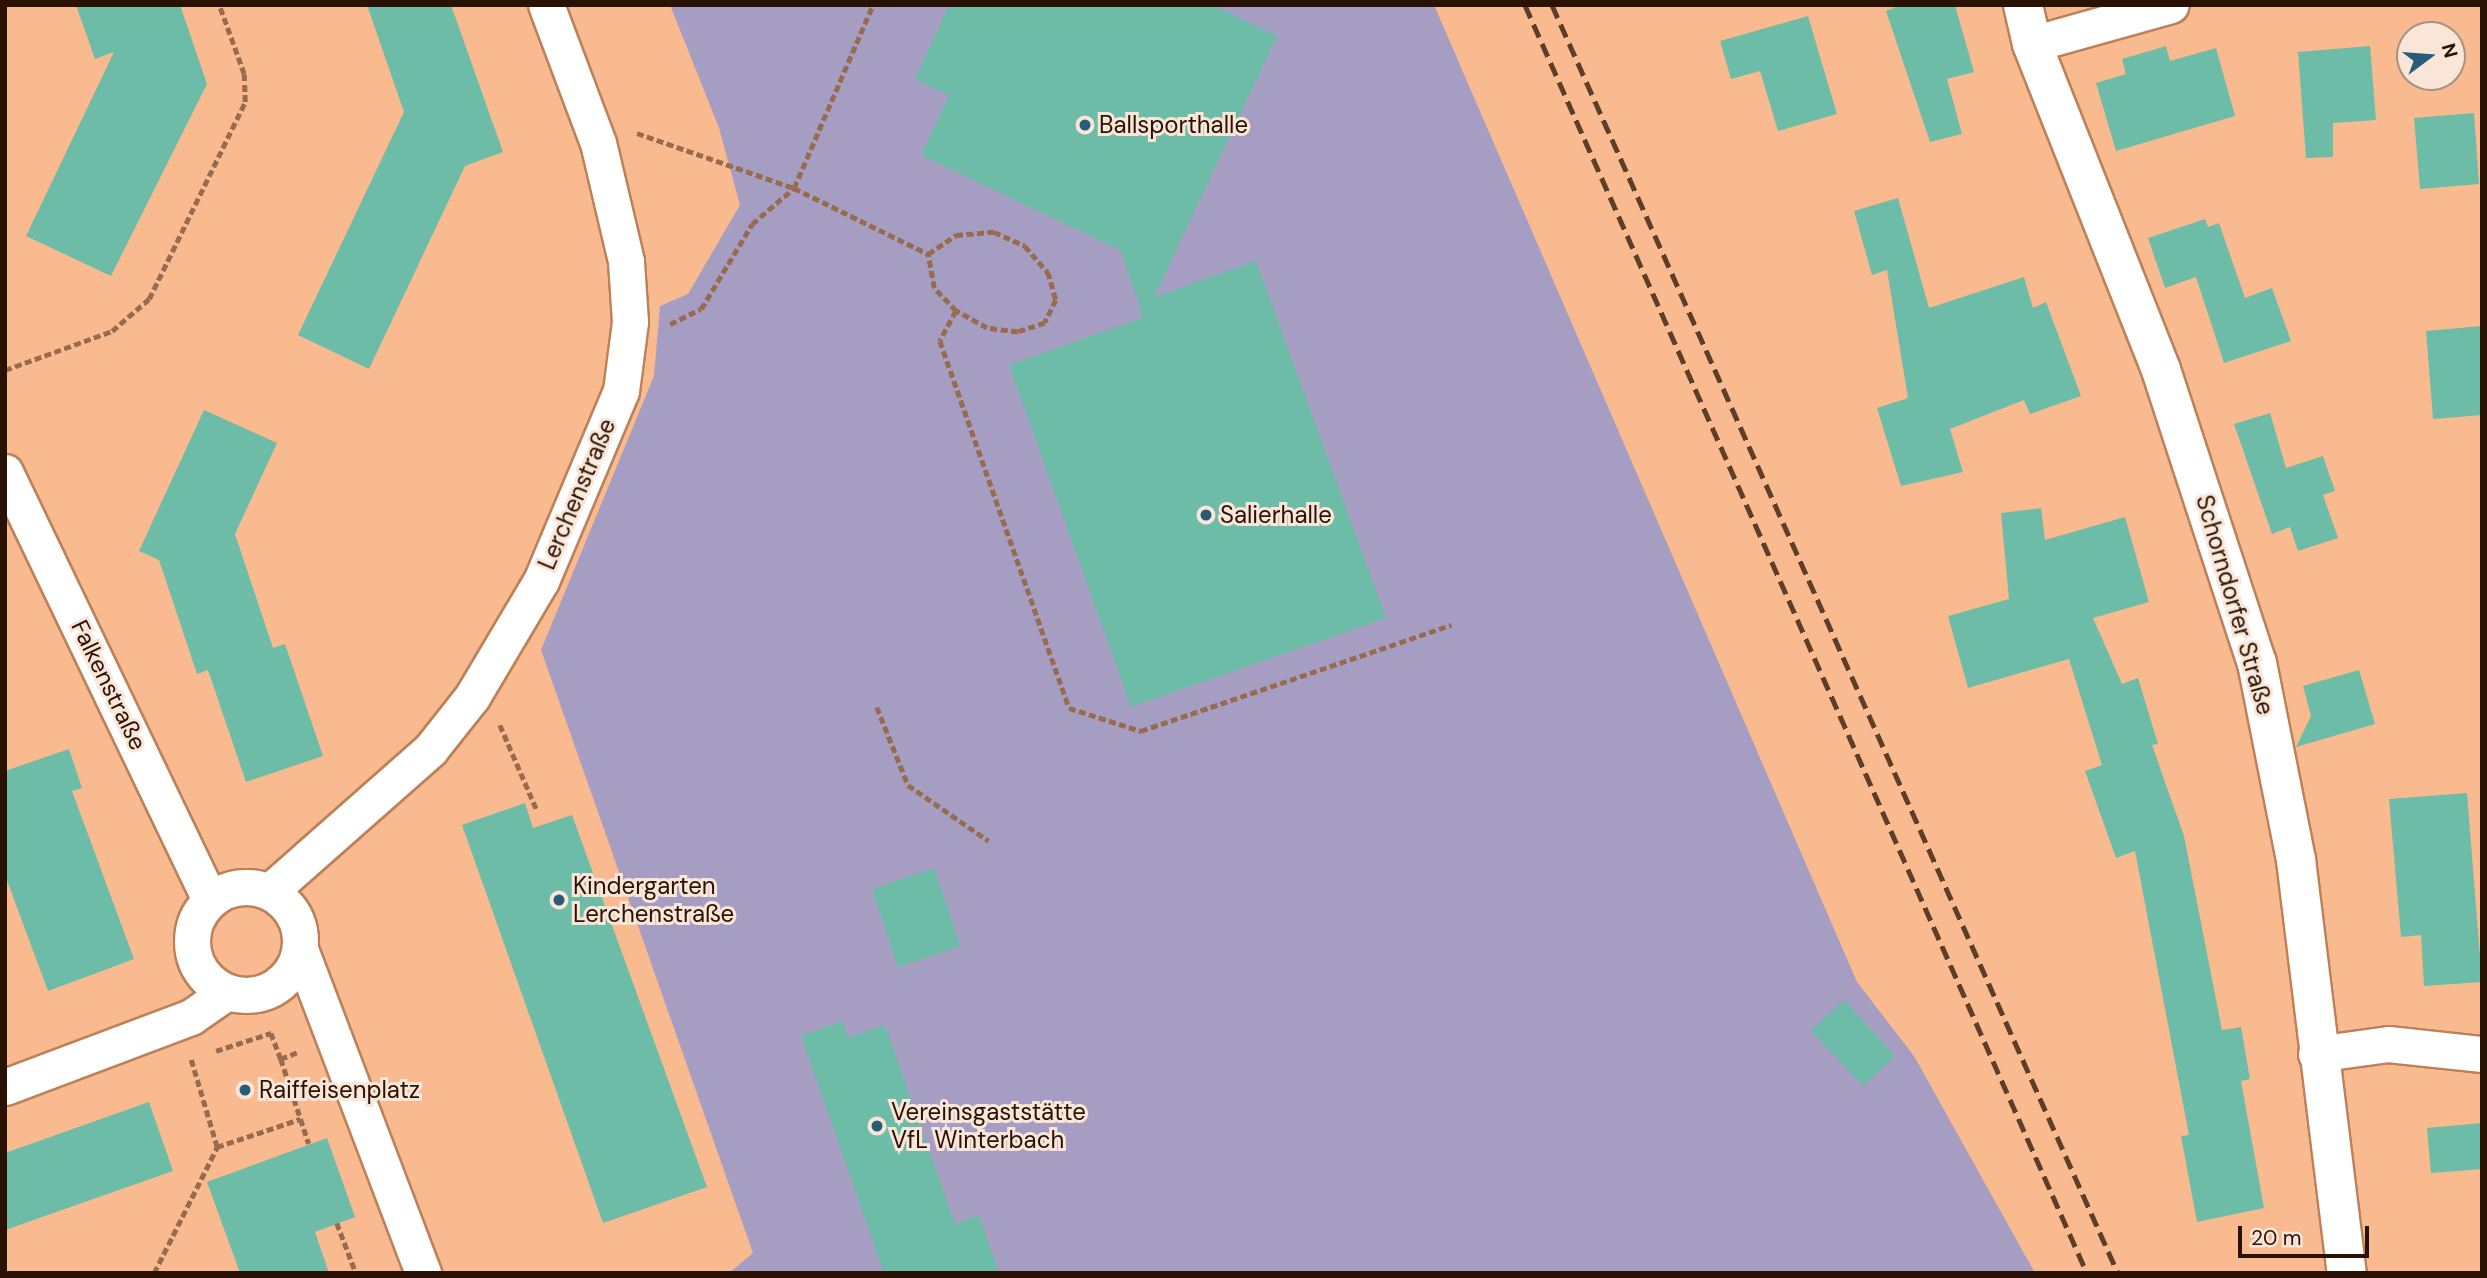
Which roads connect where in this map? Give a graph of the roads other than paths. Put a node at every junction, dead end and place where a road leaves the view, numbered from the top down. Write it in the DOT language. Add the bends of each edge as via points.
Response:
graph roads {
  1 [pos="546,5"];
  2 [pos="2023,5"];
  3 [pos="2171,5"];
  4 [pos="2032,44"];
  5 [pos="5,472"];
  6 [pos="269,892"];
  7 [pos="211,900"];
  8 [pos="300,949"];
  9 [pos="226,992"];
  10 [pos="2316,1054"];
  11 [pos="2482,1055"];
  12 [pos="5,1087"];
  13 [pos="423,1273"];
  14 [pos="2347,1273"];
  1 -- 6 [label="street, Lerchenstraße" via="598,143 626,261 630,322 621,391 541,581 472,697 430,750"];
  2 -- 4 [label="street, Schorndorfer Straße"];
  3 -- 4 [label="street"];
  4 -- 10 [label="street, Schorndorfer Straße" via="2161,370 2257,663 2296,860"];
  5 -- 7 [label="street, Falkenstraße"];
  6 -- 7 [label="street" via="248,887"];
  6 -- 8 [label="street" via="290,909"];
  7 -- 9 [label="street" via="192,936 195,958 203,975"];
  8 -- 9 [label="street" via="288,977 272,989"];
  8 -- 13 [label="street"];
  9 -- 12 [label="street" via="191,1017"];
  10 -- 11 [label="street" via="2388,1044"];
  10 -- 14 [label="street, Schorndorfer Straße"];
}
